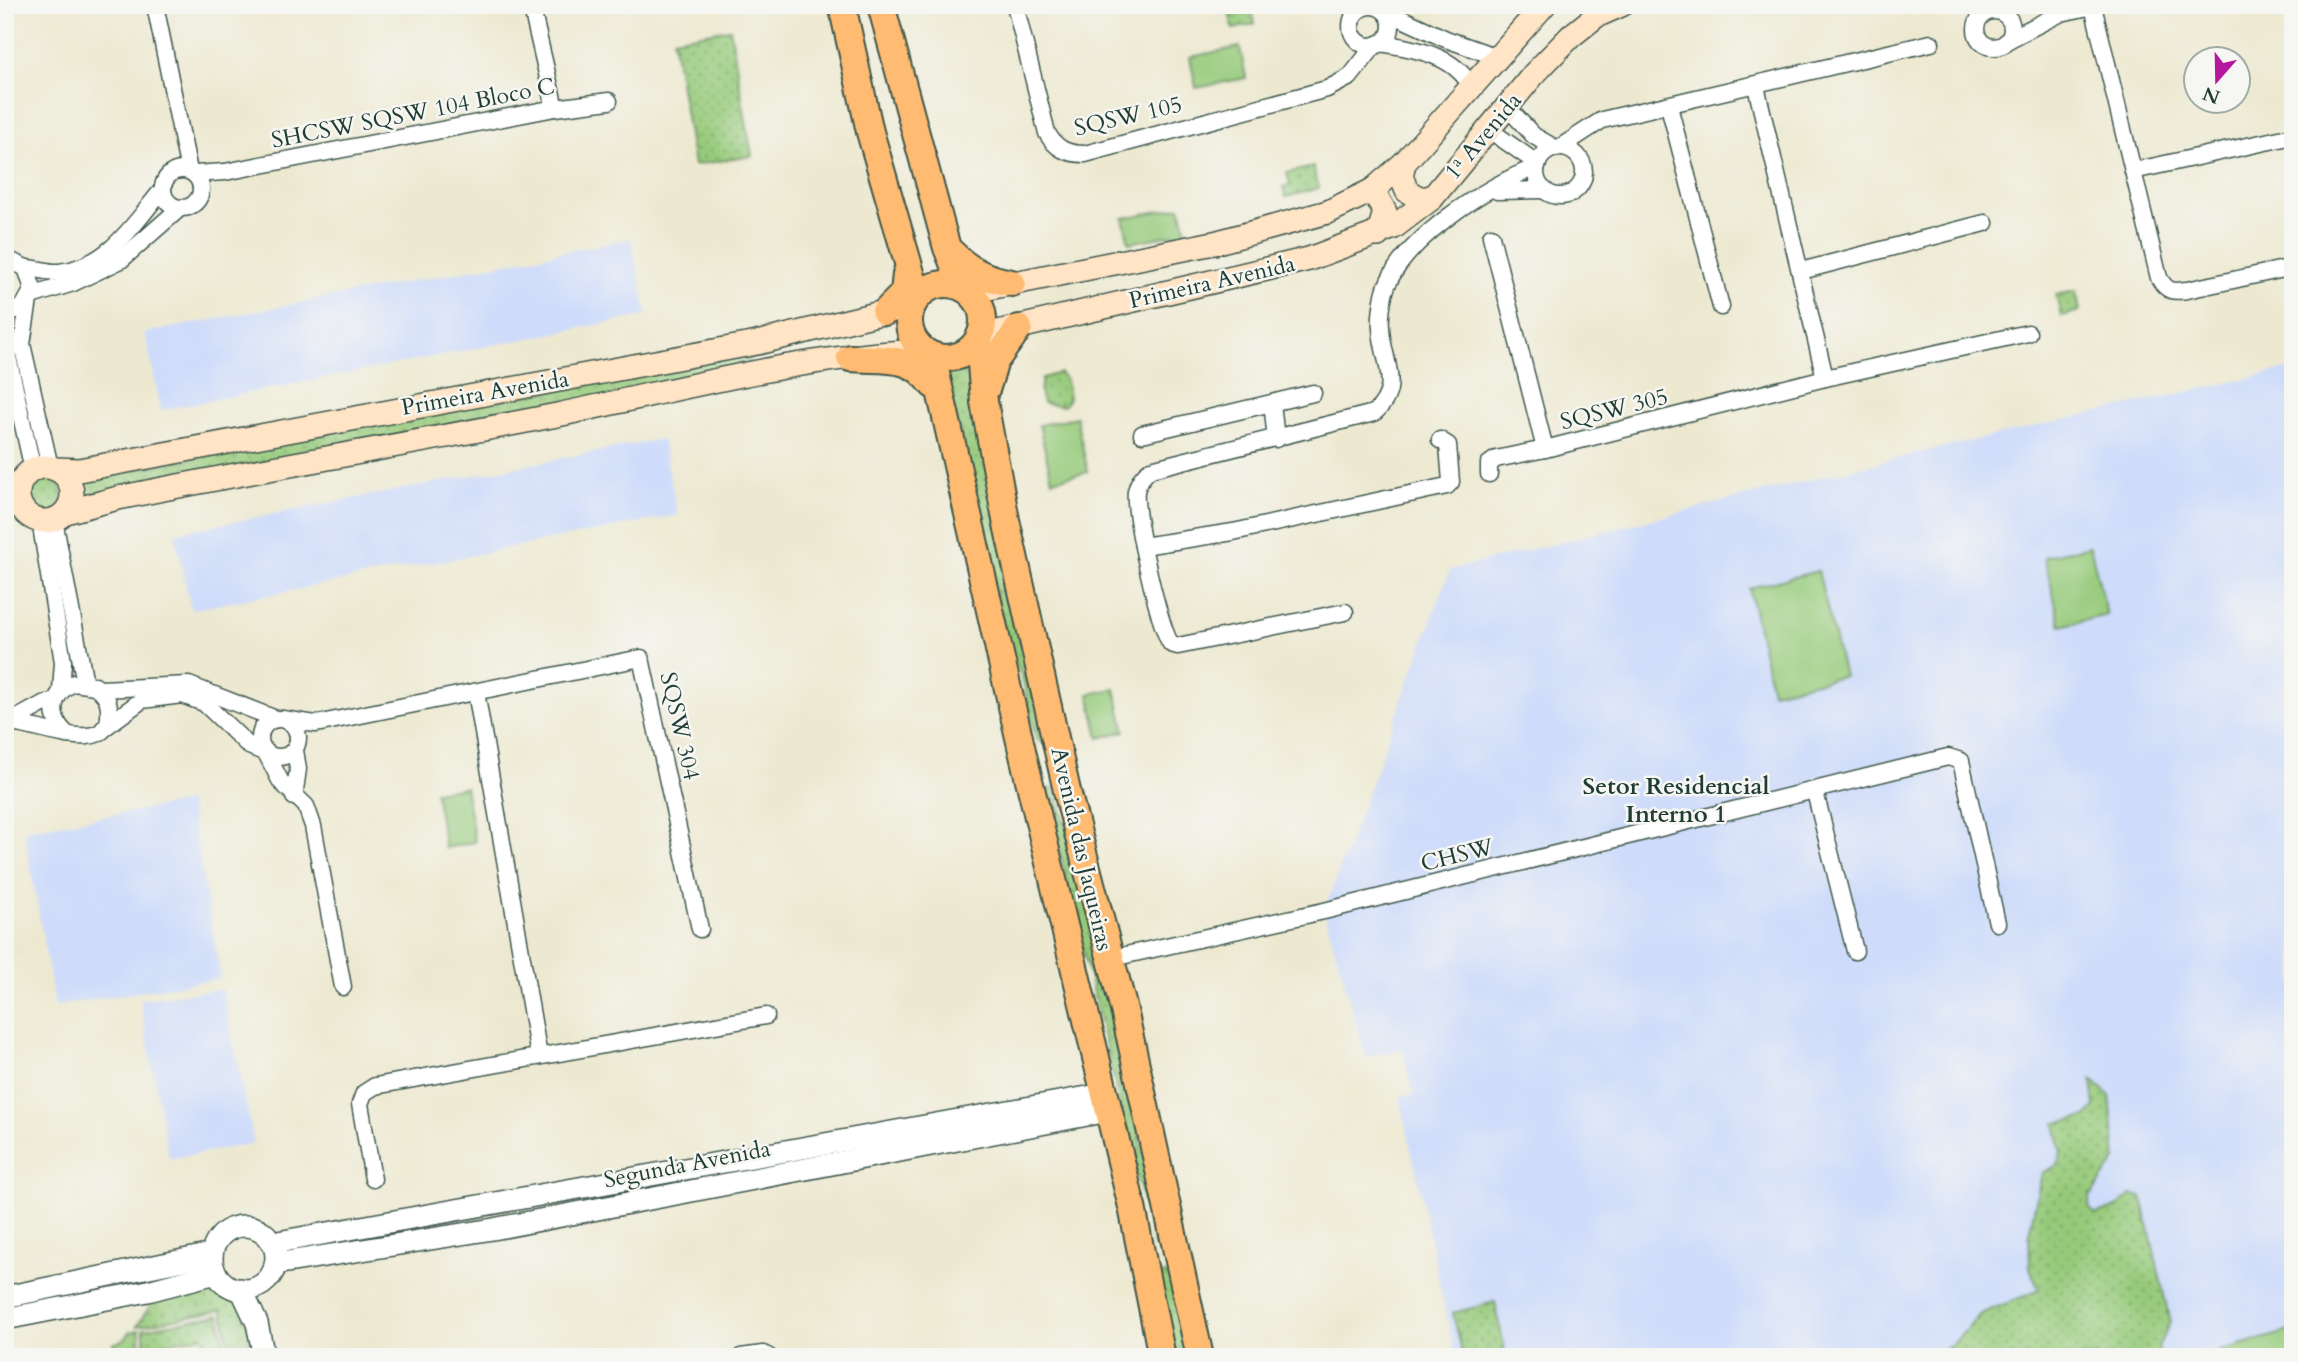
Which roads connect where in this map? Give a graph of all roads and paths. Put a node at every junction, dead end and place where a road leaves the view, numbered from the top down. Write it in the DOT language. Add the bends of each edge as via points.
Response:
graph roads {
  1 [pos="155,5"];
  2 [pos="531,5"];
  3 [pos="842,5"];
  4 [pos="881,5"];
  5 [pos="1014,5"];
  6 [pos="1345,5"];
  7 [pos="1544,5"];
  8 [pos="1621,5"];
  9 [pos="2095,6"];
  10 [pos="1380,8"];
  11 [pos="1978,12"];
  12 [pos="2005,12"];
  13 [pos="2045,20"];
  14 [pos="1353,30"];
  15 [pos="2008,40"];
  16 [pos="1931,43"];
  17 [pos="1378,44"];
  18 [pos="1497,57"];
  19 [pos="1350,77"];
  20 [pos="1756,86"];
  21 [pos="1472,89"];
  22 [pos="609,101"];
  23 [pos="1669,106"];
  24 [pos="1507,107"];
  25 [pos="555,108"];
  26 [pos="1592,123"];
  27 [pos="182,128"];
  28 [pos="1488,128"];
  29 [pos="2293,136"];
  30 [pos="1557,148"];
  31 [pos="1582,161"];
  32 [pos="1404,163"];
  33 [pos="1537,165"];
  34 [pos="2133,170"];
  35 [pos="173,172"];
  36 [pos="192,172"];
  37 [pos="225,172"];
  38 [pos="162,190"];
  39 [pos="1373,190"];
  40 [pos="1545,190"];
  41 [pos="1491,191"];
  42 [pos="200,197"];
  43 [pos="1432,198"];
  44 [pos="180,208"];
  45 [pos="1985,223"];
  46 [pos="1378,235"];
  47 [pos="1491,236"];
  48 [pos="1214,243"];
  49 [pos="947,248"];
  50 [pos="906,255"];
  51 [pos="5,258"];
  52 [pos="2293,267"];
  53 [pos="26,268"];
  54 [pos="96,268"];
  55 [pos="1801,271"];
  56 [pos="1228,278"];
  57 [pos="1012,283"];
  58 [pos="966,290"];
  59 [pos="30,298"];
  60 [pos="915,301"];
  61 [pos="1721,307"];
  62 [pos="885,312"];
  63 [pos="5,314"];
  64 [pos="1019,328"];
  65 [pos="2028,333"];
  66 [pos="980,337"];
  67 [pos="757,343"];
  68 [pos="5,344"];
  69 [pos="927,354"];
  70 [pos="850,358"];
  71 [pos="758,372"];
  72 [pos="1825,378"];
  73 [pos="1313,393"];
  74 [pos="984,402"];
  75 [pos="945,403"];
  76 [pos="1272,403"];
  77 [pos="28,407"];
  78 [pos="1142,434"];
  79 [pos="1276,439"];
  80 [pos="1440,440"];
  81 [pos="1545,449"];
  82 [pos="33,473"];
  83 [pos="1489,474"];
  84 [pos="49,518"];
  85 [pos="5,519"];
  86 [pos="1143,546"];
  87 [pos="1345,612"];
  88 [pos="93,686"];
  89 [pos="476,692"];
  90 [pos="58,696"];
  91 [pos="346,717"];
  92 [pos="279,719"];
  93 [pos="8,723"];
  94 [pos="104,727"];
  95 [pos="66,734"];
  96 [pos="1056,736"];
  97 [pos="296,747"];
  98 [pos="266,754"];
  99 [pos="1023,755"];
  100 [pos="1067,791"];
  101 [pos="1033,792"];
  102 [pos="1815,792"];
  103 [pos="294,797"];
  104 [pos="1997,923"];
  105 [pos="700,929"];
  106 [pos="1855,951"];
  107 [pos="1108,959"];
  108 [pos="343,987"];
  109 [pos="766,1016"];
  110 [pos="538,1056"];
  111 [pos="1106,1102"];
  112 [pos="373,1179"];
  113 [pos="1179,1256"];
  114 [pos="1143,1259"];
  115 [pos="271,1263"];
  116 [pos="214,1264"];
  117 [pos="241,1289"];
  118 [pos="5,1297"];
  119 [pos="5,1319"];
  120 [pos="257,1323"];
  121 [pos="264,1357"];
  122 [pos="741,1357"];
  123 [pos="769,1357"];
  124 [pos="1162,1357"];
  125 [pos="1200,1357"];
  1 -- 27 [label="street"];
  2 -- 25 [label="street"];
  3 -- 50 [label="main road" via="870,132"];
  4 -- 49 [label="main road"];
  5 -- 19 [label="street, SQSW 105" via="1047,133 1060,148 1074,154 1327,89"];
  6 -- 14 [label="street"];
  7 -- 18 [label="main road"];
  8 -- 24 [label="main road, 1ª Avenida" via="1596,16 1571,36"];
  9 -- 13 [label="street"];
  9 -- 34 [label="street"];
  10 -- 14 [label="street" via="1361,8"];
  10 -- 17 [label="street" via="1391,27"];
  10 -- 18 [label="street"];
  11 -- 12 [label="street"];
  11 -- 15 [label="street" via="1976,33 1981,41 1997,46"];
  12 -- 13 [label="street"];
  12 -- 15 [label="street" via="2012,26"];
  13 -- 15 [label="street"];
  14 -- 17 [label="street" via="1364,44"];
  14 -- 19 [label="street"];
  16 -- 20 [label="street"];
  17 -- 19 [label="street, SQSW 105"];
  17 -- 21 [label="street" via="1417,49 1448,63 1464,74"];
  18 -- 21 [label="main road"];
  20 -- 23 [label="street"];
  20 -- 55 [label="street"];
  21 -- 32 [label="main road"];
  22 -- 25 [label="street, SHCSW SQSW 104 Bloco C"];
  23 -- 26 [label="street"];
  23 -- 61 [label="street"];
  24 -- 28 [label="main road, 1ª Avenida"];
  24 -- 30 [label="street" via="1534,136"];
  25 -- 37 [label="street, SHCSW SQSW 104 Bloco C"];
  26 -- 30 [label="street"];
  26 -- 31 [label="street"];
  27 -- 35 [label="street"];
  27 -- 36 [label="street"];
  28 -- 33 [label="street"];
  28 -- 43 [label="main road, 1ª Avenida"];
  29 -- 34 [label="street"];
  30 -- 31 [label="street" via="1571,150"];
  30 -- 33 [label="street" via="1548,151"];
  31 -- 40 [label="street" via="1584,177 1575,191 1560,196"];
  32 -- 39 [label="main road"];
  32 -- 43 [label="main road" via="1401,176 1407,191 1419,198"];
  33 -- 40 [label="street" via="1537,178"];
  33 -- 41 [label="street"];
  34 -- 52 [label="street" via="2160,278 2169,290"];
  35 -- 36 [label="street"];
  35 -- 38 [label="street"];
  36 -- 37 [label="street, SHCSW SQSW 104 Bloco C"];
  36 -- 42 [label="street" via="201,187"];
  37 -- 42 [label="street"];
  38 -- 44 [label="street" via="166,201"];
  38 -- 54 [label="street"];
  39 -- 46 [label="main road" via="1385,212"];
  39 -- 48 [label="main road" via="1307,220"];
  40 -- 41 [label="street"];
  41 -- 79 [label="street" via="1419,239 1387,285 1380,328 1392,382 1381,406 1374,413"];
  42 -- 44 [label="street" via="192,206"];
  43 -- 46 [label="main road, Primeira Avenida"];
  44 -- 54 [label="street" via="121,260"];
  45 -- 55 [label="street"];
  46 -- 56 [label="main road, Primeira Avenida" via="1309,259"];
  47 -- 81 [label="street, SQSW 305"];
  48 -- 56 [label="main road" via="1216,261"];
  48 -- 57 [label="main road, Primeira Avenida"];
  49 -- 57 [label="main road" via="973,272"];
  49 -- 58 [label="main road"];
  50 -- 60 [label="main road"];
  50 -- 62 [label="main road" via="904,293"];
  51 -- 53 [label="street"];
  53 -- 54 [label="street" via="56,273"];
  53 -- 59 [label="street" via="33,281"];
  54 -- 59 [label="street"];
  55 -- 72 [label="street"];
  56 -- 64 [label="main road, Primeira Avenida"];
  57 -- 58 [label="main road, Primeira Avenida"];
  58 -- 60 [label="main road" via="939,285"];
  58 -- 66 [label="main road" via="982,311"];
  59 -- 63 [label="street" via="16,312"];
  59 -- 77 [label="street" via="22,344"];
  60 -- 62 [label="main road, Primeira Avenida"];
  60 -- 69 [label="main road" via="909,330"];
  62 -- 67 [label="main road, Primeira Avenida"];
  64 -- 66 [label="main road, Primeira Avenida"];
  64 -- 74 [label="main road" via="995,361"];
  65 -- 72 [label="street, SQSW 305"];
  66 -- 69 [label="main road" via="956,358"];
  66 -- 74 [label="main road, Avenida das Jaqueiras"];
  67 -- 71 [label="main road" via="762,360"];
  67 -- 82 [label="main road, Primeira Avenida" via="79,470"];
  68 -- 77 [label="street"];
  69 -- 70 [label="main road, Primeira Avenida"];
  69 -- 75 [label="main road, Avenida das Jaqueiras"];
  70 -- 71 [label="main road, Primeira Avenida"];
  70 -- 75 [label="main road" via="910,363 921,369"];
  71 -- 84 [label="main road, Primeira Avenida" via="118,498"];
  72 -- 81 [label="street, SQSW 305"];
  73 -- 76 [label="street"];
  74 -- 96 [label="main road, Avenida das Jaqueiras"];
  75 -- 99 [label="main road, Avenida das Jaqueiras"];
  76 -- 78 [label="street"];
  76 -- 79 [label="street"];
  77 -- 82 [label="street"];
  79 -- 86 [label="street" via="1147,472 1135,493"];
  80 -- 86 [label="street" via="1448,445 1451,482 1447,486 1233,532"];
  81 -- 83 [label="street" via="1496,459 1489,464"];
  82 -- 84 [label="main road" via="18,498 26,513"];
  82 -- 84 [label="main road" via="66,476 72,488 72,500"];
  84 -- 85 [label="main road, Primeira Avenida"];
  84 -- 88 [label="street"];
  84 -- 90 [label="street" via="62,662"];
  86 -- 87 [label="street" via="1167,639 1173,645"];
  88 -- 90 [label="street" via="74,683"];
  88 -- 92 [label="street, SQSW 304" via="116,691 188,685"];
  88 -- 94 [label="street" via="110,708"];
  89 -- 91 [label="street, SQSW 304"];
  89 -- 105 [label="street, SQSW 304" via="641,658"];
  89 -- 110 [label="street"];
  90 -- 93 [label="street"];
  90 -- 95 [label="street" via="55,720"];
  91 -- 92 [label="street, SQSW 304" via="316,724"];
  91 -- 97 [label="street, SQSW 304"];
  92 -- 97 [label="street" via="297,731"];
  92 -- 98 [label="street" via="261,730 260,743"];
  93 -- 95 [label="street"];
  94 -- 95 [label="street" via="86,738"];
  94 -- 98 [label="street" via="142,700 182,695 204,703 249,746"];
  96 -- 99 [label="main road" via="1048,752 1037,757"];
  96 -- 100 [label="main road, Avenida das Jaqueiras"];
  97 -- 98 [label="street" via="278,758"];
  97 -- 103 [label="street"];
  98 -- 103 [label="street"];
  99 -- 101 [label="main road, Avenida das Jaqueiras"];
  100 -- 101 [label="main road" via="1049,784"];
  100 -- 107 [label="main road, Avenida das Jaqueiras"];
  101 -- 111 [label="main road, Avenida das Jaqueiras"];
  102 -- 104 [label="street, CHSW" via="1948,757 1959,759"];
  102 -- 106 [label="street"];
  102 -- 107 [label="street, CHSW"];
  103 -- 108 [label="street" via="306,806 313,826"];
  107 -- 113 [label="main road, Avenida das Jaqueiras" via="1124,1010"];
  109 -- 110 [label="street"];
  110 -- 112 [label="street" via="368,1089 361,1097 361,1113"];
  111 -- 114 [label="main road, Avenida das Jaqueiras"];
  111 -- 115 [label="street, Segunda Avenida"];
  113 -- 114 [label="main road" via="1164,1265"];
  113 -- 125 [label="main road, Avenida das Jaqueiras"];
  114 -- 124 [label="main road, Avenida das Jaqueiras"];
  115 -- 116 [label="street" via="261,1231 239,1227 224,1233"];
  115 -- 117 [label="street" via="249,1290"];
  115 -- 120 [label="street"];
  116 -- 117 [label="street" via="224,1284"];
  116 -- 118 [label="street"];
  116 -- 119 [label="street" via="148,1291"];
  117 -- 120 [label="street"];
  120 -- 121 [label="street"];
  122 -- 123 [label="street"];
}
